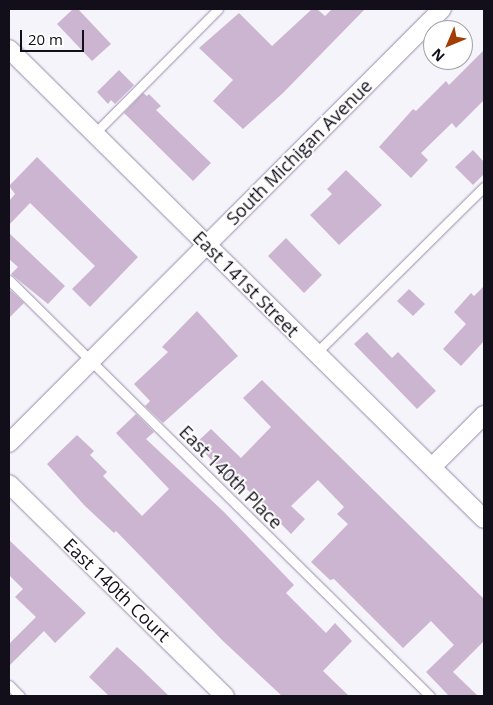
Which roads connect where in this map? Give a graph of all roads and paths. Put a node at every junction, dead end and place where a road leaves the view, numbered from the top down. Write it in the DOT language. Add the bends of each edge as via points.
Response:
graph roads {
  1 [pos="218,9"];
  2 [pos="442,9"];
  3 [pos="9,49"];
  4 [pos="94,134"];
  5 [pos="484,187"];
  6 [pos="207,245"];
  7 [pos="9,280"];
  8 [pos="316,353"];
  9 [pos="91,361"];
  10 [pos="484,415"];
  11 [pos="9,443"];
  12 [pos="432,468"];
  13 [pos="9,484"];
  14 [pos="484,519"];
  15 [pos="9,685"];
  16 [pos="20,696"];
  17 [pos="225,696"];
  18 [pos="430,696"];
  1 -- 4 [label="lane"];
  2 -- 6 [label="street, South Michigan Avenue"];
  3 -- 4 [label="street, East 141st Street"];
  4 -- 6 [label="street, East 141st Street"];
  5 -- 8 [label="lane"];
  6 -- 8 [label="street, East 141st Street"];
  6 -- 9 [label="street, South Michigan Avenue"];
  7 -- 9 [label="lane, East 140th Place"];
  8 -- 12 [label="street, East 141st Street"];
  9 -- 11 [label="street, South Michigan Avenue"];
  9 -- 18 [label="lane, East 140th Place"];
  10 -- 12 [label="street"];
  12 -- 14 [label="street, East 141st Street"];
  13 -- 17 [label="street, East 140th Court"];
  15 -- 16 [label="lane"];
}
